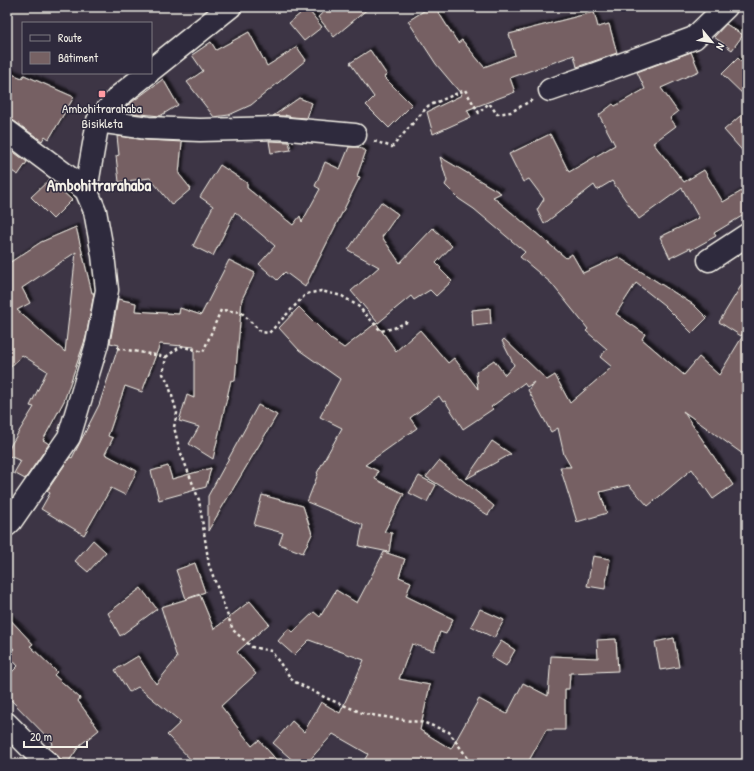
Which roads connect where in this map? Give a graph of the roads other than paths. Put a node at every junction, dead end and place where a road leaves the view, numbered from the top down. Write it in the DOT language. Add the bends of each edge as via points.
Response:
graph roads {
  1 [pos="230,7"];
  2 [pos="726,7"];
  3 [pos="152,69"];
  4 [pos="147,74"];
  5 [pos="550,90"];
  6 [pos="98,121"];
  7 [pos="7,131"];
  8 [pos="355,135"];
  9 [pos="86,190"];
  10 [pos="747,235"];
  11 [pos="709,260"];
  12 [pos="7,525"];
  13 [pos="7,724"];
  14 [pos="49,764"];
  1 -- 3 [label="street"];
  2 -- 5 [label="street" via="694,38"];
  4 -- 6 [label="street" via="119,96"];
  6 -- 8 [label="street" via="148,128 278,128"];
  6 -- 9 [label="street"];
  7 -- 9 [label="street"];
  9 -- 12 [label="street" via="95,211 108,290 97,344 69,437"];
  10 -- 11 [label="street"];
  13 -- 14 [label="street"];
}
